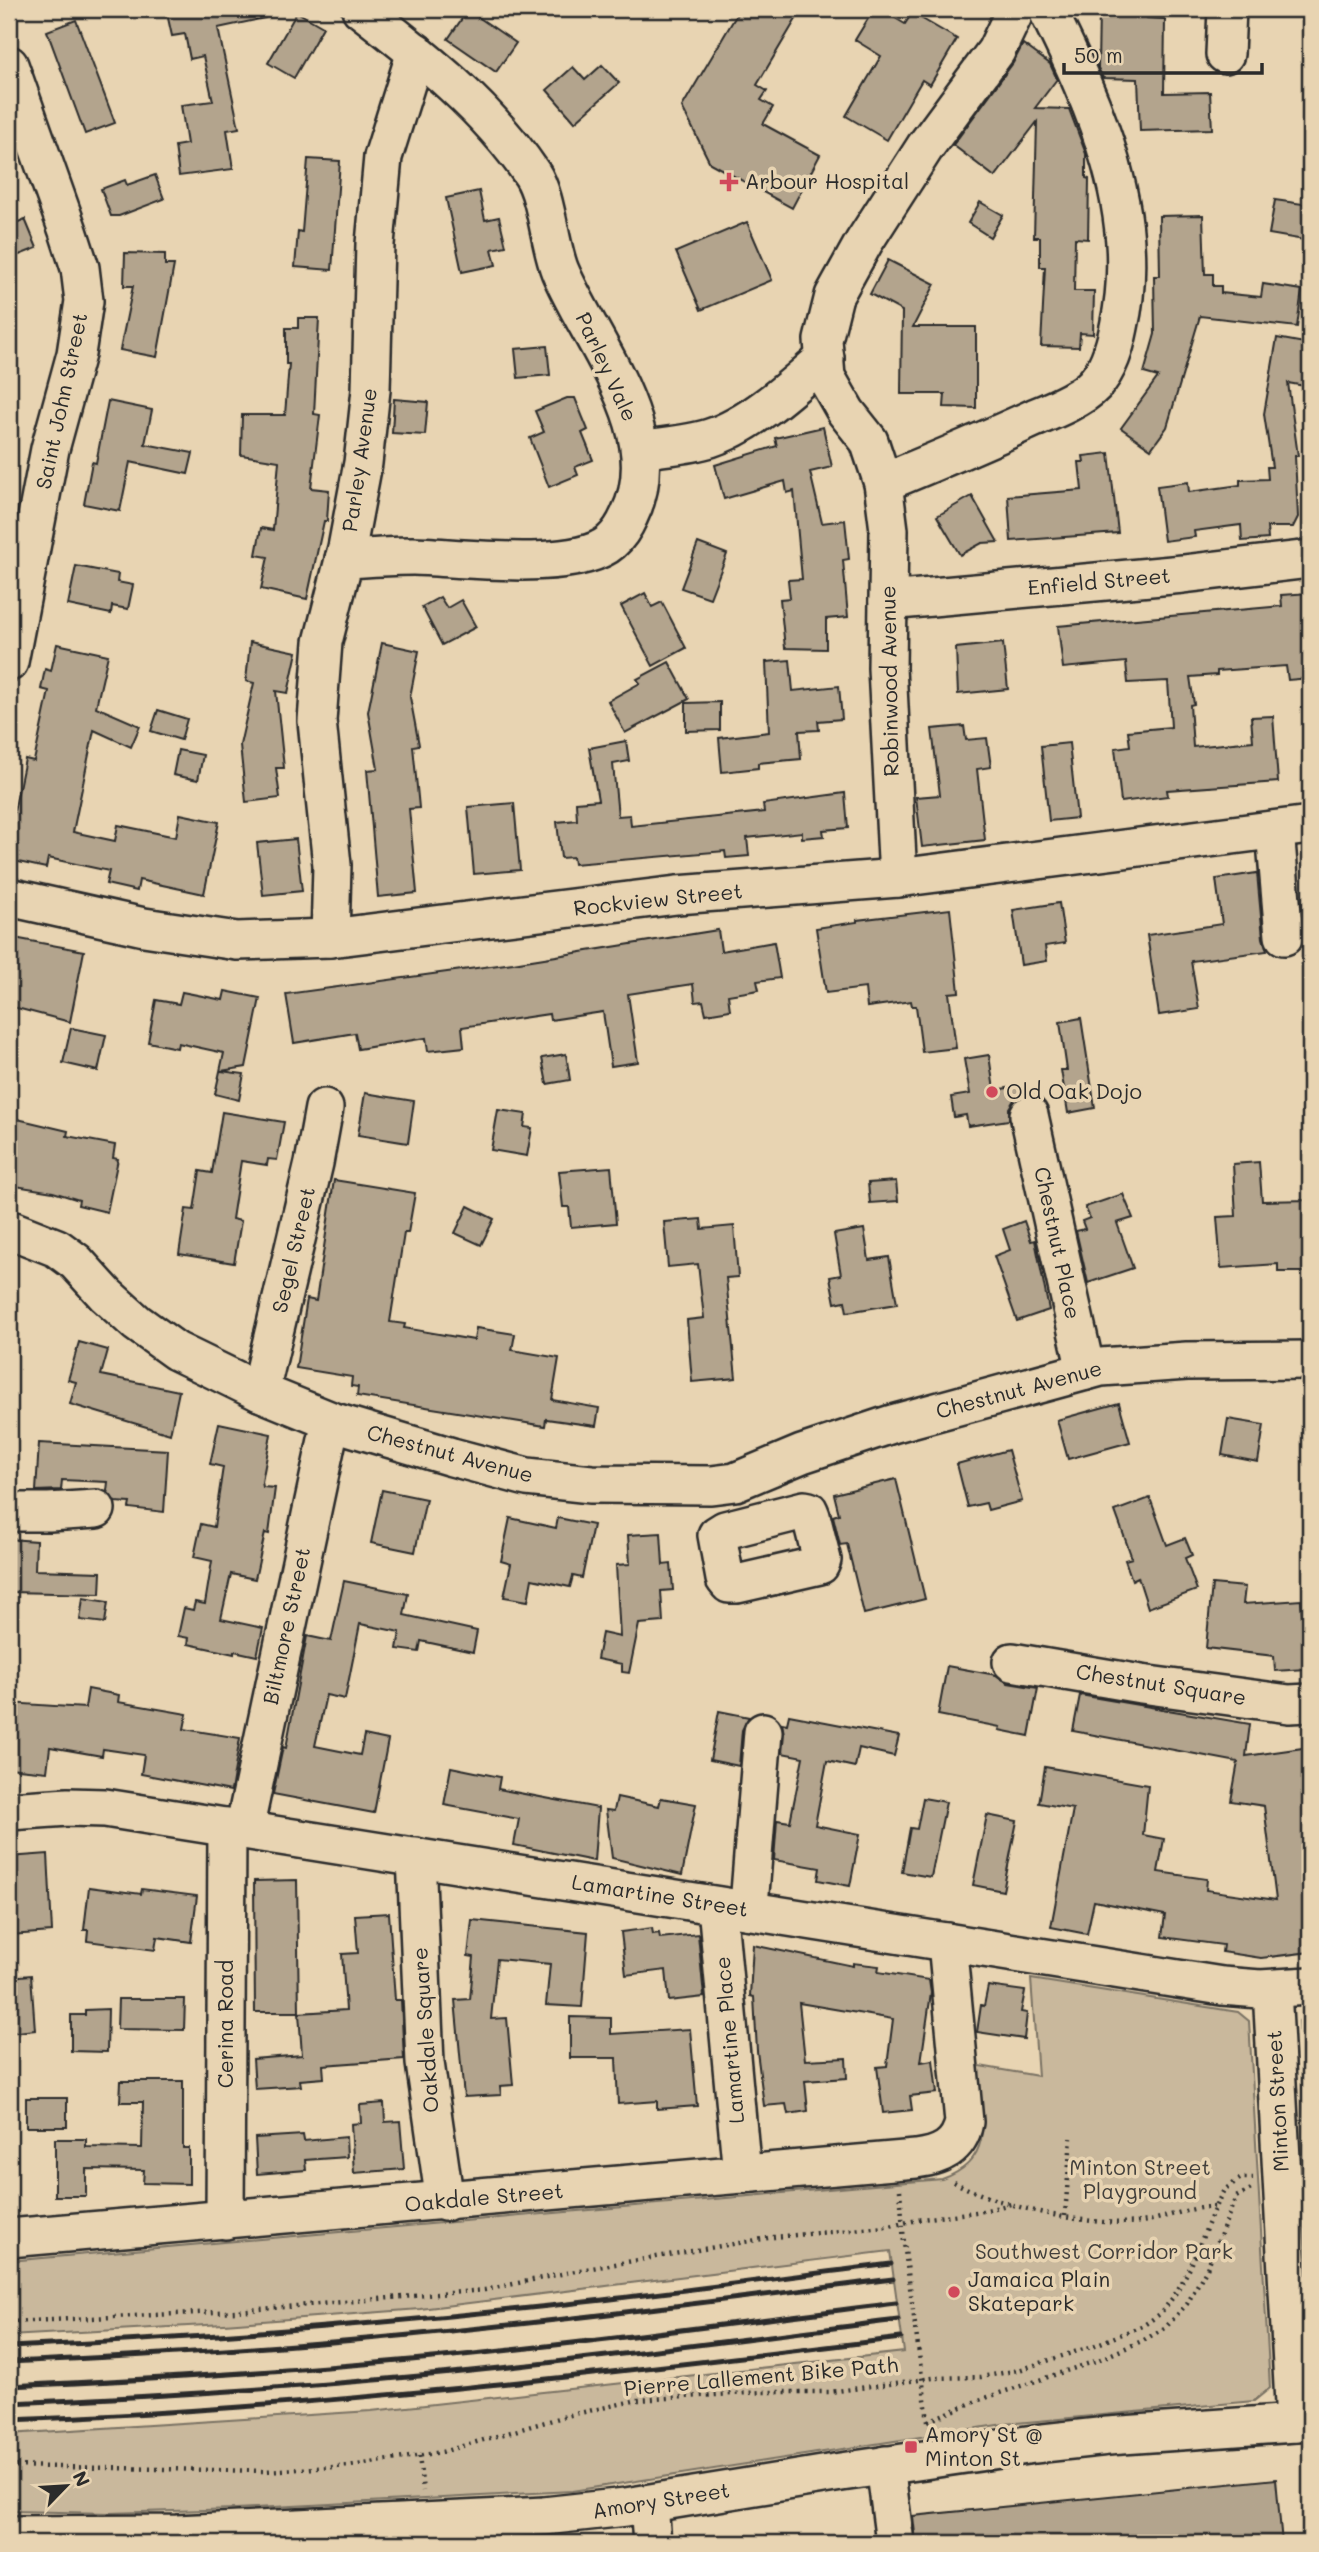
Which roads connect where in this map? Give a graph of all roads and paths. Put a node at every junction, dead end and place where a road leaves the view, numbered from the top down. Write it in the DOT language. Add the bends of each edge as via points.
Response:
graph roads {
  1 [pos="361,9"];
  2 [pos="1016,9"];
  3 [pos="1047,9"];
  4 [pos="1227,9"];
  5 [pos="416,52"];
  6 [pos="1225,54"];
  7 [pos="9,65"];
  8 [pos="825,358"];
  9 [pos="640,450"];
  10 [pos="883,483"];
  11 [pos="344,559"];
  12 [pos="1310,559"];
  13 [pos="888,601"];
  14 [pos="9,662"];
  15 [pos="1310,825"];
  16 [pos="1275,830"];
  17 [pos="898,878"];
  18 [pos="9,897"];
  19 [pos="1284,936"];
  20 [pos="330,938"];
  21 [pos="324,1108"];
  22 [pos="1029,1115"];
  23 [pos="9,1228"];
  24 [pos="1310,1360"];
  25 [pos="1086,1371"];
  26 [pos="260,1392"];
  27 [pos="331,1421"];
  28 [pos="751,1475"];
  29 [pos="96,1509"];
  30 [pos="9,1512"];
  31 [pos="759,1521"];
  32 [pos="1012,1662"];
  33 [pos="1310,1703"];
  34 [pos="763,1732"];
  35 [pos="9,1811"];
  36 [pos="235,1829"];
  37 [pos="416,1857"];
  38 [pos="732,1908"];
  39 [pos="947,1942"];
  40 [pos="1310,1986"];
  41 [pos="1272,1989"];
  42 [pos="1071,2138"];
  43 [pos="742,2174"];
  44 [pos="899,2179"];
  45 [pos="953,2181"];
  46 [pos="445,2202"];
  47 [pos="1011,2204"];
  48 [pos="1215,2207"];
  49 [pos="1065,2216"];
  50 [pos="225,2220"];
  51 [pos="903,2224"];
  52 [pos="9,2238"];
  53 [pos="9,2322"];
  54 [pos="922,2379"];
  55 [pos="1303,2422"];
  56 [pos="419,2456"];
  57 [pos="885,2465"];
  58 [pos="9,2466"];
  59 [pos="424,2497"];
  60 [pos="649,2504"];
  61 [pos="453,2533"];
  62 [pos="9,2535"];
  63 [pos="652,2543"];
  64 [pos="895,2543"];
  1 -- 5 [label="street"];
  2 -- 8 [label="street, Robinwood Avenue" via="996,51 863,242 834,296 823,340"];
  3 -- 10 [label="street" via="1105,142 1122,204 1125,302 1114,353 1094,386 1058,408"];
  4 -- 6 [label="street"];
  5 -- 9 [label="street, Parley Vale" via="472,102 534,177 559,269 629,410"];
  5 -- 11 [label="street, Parley Avenue" via="383,157 375,244 371,390 363,463"];
  7 -- 14 [label="street, Saint John Street" via="80,268 83,301 76,354 50,449"];
  8 -- 9 [label="street" via="787,391 710,438"];
  8 -- 10 [label="street, Robinwood Avenue" via="826,377 869,441"];
  9 -- 11 [label="street, Parley Vale" via="638,498 610,543 590,553 485,562 413,556"];
  10 -- 13 [label="street, Robinwood Avenue" via="889,530"];
  11 -- 20 [label="street, Parley Avenue" via="323,642 317,721 332,866"];
  12 -- 13 [label="street, Enfield Street"];
  13 -- 17 [label="street, Robinwood Avenue"];
  15 -- 16 [label="street, Rockview Street"];
  16 -- 17 [label="street, Rockview Street"];
  16 -- 19 [label="street"];
  17 -- 20 [label="street, Rockview Street" via="677,895"];
  18 -- 20 [label="street, Rockview Street" via="144,927 237,941"];
  21 -- 26 [label="street, Segel Street"];
  22 -- 25 [label="street, Chestnut Place"];
  23 -- 26 [label="street, Chestnut Avenue" via="57,1248 137,1323 176,1351"];
  24 -- 25 [label="street, Chestnut Avenue" via="1187,1361"];
  25 -- 28 [label="street, Chestnut Avenue" via="892,1424"];
  26 -- 27 [label="street, Chestnut Avenue"];
  27 -- 28 [label="street, Chestnut Avenue" via="527,1477 591,1485 711,1485"];
  27 -- 36 [label="street, Biltmore Street"];
  28 -- 31 [label="street"];
  29 -- 30 [label="street"];
  32 -- 33 [label="street, Chestnut Square" via="1141,1684"];
  34 -- 38 [label="street, Lamartine Place" via="750,1893"];
  35 -- 36 [label="street, Lamartine Street" via="96,1807"];
  36 -- 37 [label="street, Lamartine Street"];
  36 -- 50 [label="street, Cerina Road"];
  37 -- 38 [label="street, Lamartine Street"];
  37 -- 46 [label="street, Oakdale Square" via="425,2063"];
  38 -- 39 [label="street, Lamartine Street"];
  38 -- 43 [label="street, Lamartine Place"];
  39 -- 41 [label="street, Lamartine Street" via="1215,1985"];
  39 -- 43 [label="street, Oakdale Street" via="963,2114 955,2144 941,2154 916,2159"];
  40 -- 41 [label="street, Lamartine Street"];
  41 -- 55 [label="street, Minton Street"];
  42 -- 49 [label="path"];
  43 -- 46 [label="street, Oakdale Street"];
  44 -- 51 [label="path"];
  45 -- 47 [label="path"];
  46 -- 50 [label="street, Oakdale Street"];
  47 -- 49 [label="path"];
  47 -- 51 [label="path"];
  48 -- 49 [label="path" via="1140,2222"];
  48 -- 54 [label="path, Pierre Lallement Bike Path" via="1181,2284 1153,2320 1019,2370"];
  48 -- 54 [label="path, Pierre Lallement Bike Path" via="1235,2181 1249,2177 1262,2181 1236,2197 1207,2268 1186,2304 1166,2327 1144,2340 928,2419"];
  50 -- 52 [label="street, Oakdale Street"];
  51 -- 53 [label="path" via="774,2237 485,2290 237,2311"];
  51 -- 54 [label="path"];
  54 -- 56 [label="path, Pierre Lallement Bike Path" via="830,2392 638,2400"];
  55 -- 57 [label="street, Amory Street" via="1096,2438"];
  56 -- 58 [label="path, Pierre Lallement Bike Path" via="264,2471"];
  56 -- 59 [label="path"];
  57 -- 60 [label="street, Amory Street"];
  57 -- 64 [label="street"];
  60 -- 61 [label="street, Amory Street"];
  60 -- 63 [label="street"];
  61 -- 62 [label="street, Amory Street"];
}
